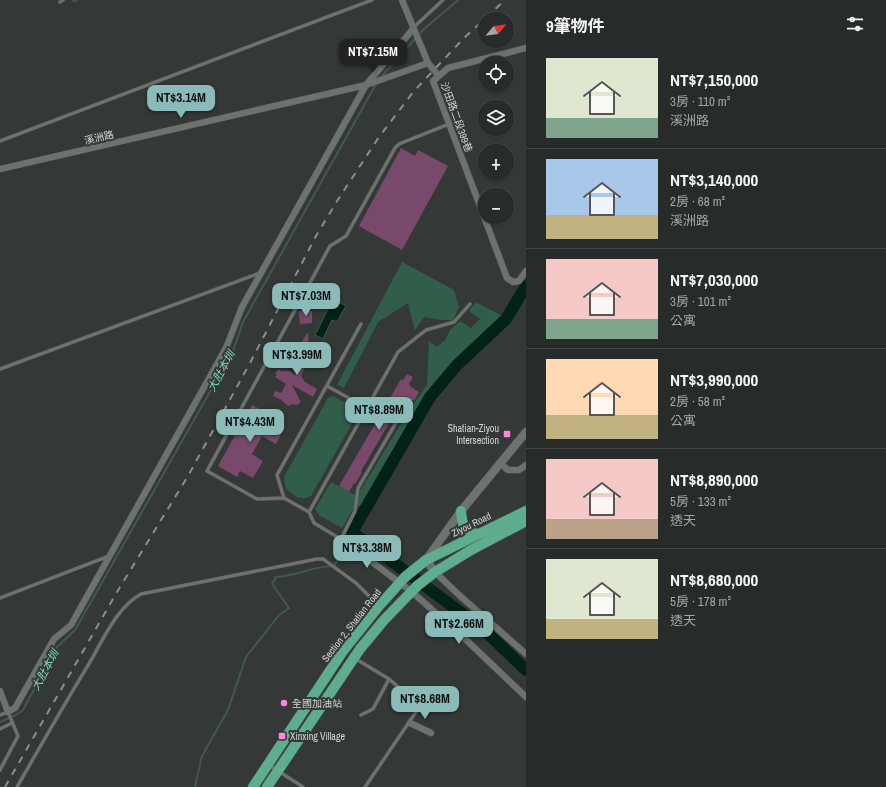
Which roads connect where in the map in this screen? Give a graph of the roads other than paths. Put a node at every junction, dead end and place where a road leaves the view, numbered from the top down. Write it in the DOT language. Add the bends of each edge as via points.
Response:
graph roads {
  1 [pos="372,0"];
  2 [pos="402,0"];
  3 [pos="443,0"];
  4 [pos="412,29"];
  5 [pos="526,48"];
  6 [pos="428,63"];
  7 [pos="438,75"];
  8 [pos="366,86"];
  9 [pos="449,124"];
  10 [pos="0,140"];
  11 [pos="0,170"];
  12 [pos="526,271"];
  13 [pos="262,272"];
  14 [pos="470,304"];
  15 [pos="361,324"];
  16 [pos="0,369"];
  17 [pos="326,386"];
  18 [pos="408,402"];
  19 [pos="367,408"];
  20 [pos="526,432"];
  21 [pos="500,463"];
  22 [pos="526,465"];
  23 [pos="284,498"];
  24 [pos="460,511"];
  25 [pos="526,511"];
  26 [pos="309,512"];
  27 [pos="526,522"];
  28 [pos="477,534"];
  29 [pos="342,540"];
  30 [pos="109,556"];
  31 [pos="426,560"];
  32 [pos="435,572"];
  33 [pos="403,580"];
  34 [pos="418,586"];
  35 [pos="0,598"];
  36 [pos="378,606"];
  37 [pos="526,654"];
  38 [pos="354,657"];
  39 [pos="389,679"];
  40 [pos="0,691"];
  41 [pos="526,697"];
  42 [pos="8,712"];
  43 [pos="0,715"];
  44 [pos="362,715"];
  45 [pos="12,723"];
  46 [pos="410,723"];
  47 [pos="0,729"];
  48 [pos="431,733"];
  49 [pos="268,764"];
  50 [pos="0,770"];
  51 [pos="278,770"];
  52 [pos="17,787"];
  53 [pos="253,787"];
  54 [pos="267,787"];
  55 [pos="303,787"];
  56 [pos="365,787"];
  1 -- 10 [label="lane"];
  2 -- 4 [label="street"];
  3 -- 4 [label="lane"];
  4 -- 6 [label="street"];
  4 -- 8 [label="street"];
  5 -- 7 [label="street" via="448,68"];
  6 -- 7 [label="street"];
  6 -- 8 [label="street, 溪洲路"];
  7 -- 9 [label="street, 沙田路二段399巷" via="433,82"];
  8 -- 11 [label="street, 溪洲路"];
  8 -- 13 [label="street"];
  9 -- 12 [label="street, 沙田路二段399巷" via="507,278 512,282 519,281"];
  9 -- 23 [label="lane" via="399,144 395,148 346,236 330,246 207,471 257,499"];
  13 -- 16 [label="lane"];
  13 -- 30 [label="street" via="242,307 226,348"];
  14 -- 19 [label="lane" via="454,322 426,330 398,352"];
  15 -- 17 [label="lane"];
  17 -- 19 [label="lane"];
  17 -- 23 [label="lane" via="277,475"];
  18 -- 29 [label="lane" via="358,488 355,511"];
  19 -- 26 [label="lane"];
  20 -- 21 [label="street, Section 2, Shatian Road"];
  21 -- 22 [label="street" via="508,470 519,470"];
  21 -- 24 [label="street, Section 2, Shatian Road"];
  23 -- 26 [label="lane"];
  24 -- 28 [label="main road" via="465,530"];
  24 -- 31 [label="street, Section 2, Shatian Road"];
  25 -- 28 [label="main road, Ziyou Road"];
  26 -- 29 [label="lane" via="314,522"];
  27 -- 32 [label="main road"];
  28 -- 31 [label="main road, Ziyou Road"];
  29 -- 33 [label="street"];
  30 -- 35 [label="lane"];
  30 -- 42 [label="street" via="71,625 54,639 15,708"];
  31 -- 32 [label="street"];
  31 -- 33 [label="main road, Section 2, Shatian Road"];
  32 -- 34 [label="main road"];
  32 -- 37 [label="street"];
  33 -- 34 [label="street"];
  33 -- 36 [label="main road, Section 2, Shatian Road"];
  34 -- 38 [label="main road" via="384,620"];
  34 -- 41 [label="street" via="462,636"];
  36 -- 49 [label="main road, Section 2, Shatian Road" via="343,652"];
  36 -- 52 [label="lane" via="356,583 318,558 134,597 118,616 53,722"];
  38 -- 39 [label="lane"];
  38 -- 51 [label="main road"];
  39 -- 44 [label="lane" via="372,709"];
  39 -- 46 [label="lane" via="420,706"];
  40 -- 42 [label="street"];
  42 -- 43 [label="lane"];
  42 -- 45 [label="lane"];
  45 -- 47 [label="lane"];
  45 -- 50 [label="lane" via="18,736"];
  46 -- 48 [label="street"];
  46 -- 56 [label="lane"];
  49 -- 51 [label="lane"];
  49 -- 53 [label="main road, Section 2, Shatian Road"];
  51 -- 54 [label="main road"];
  51 -- 55 [label="lane"];
}
